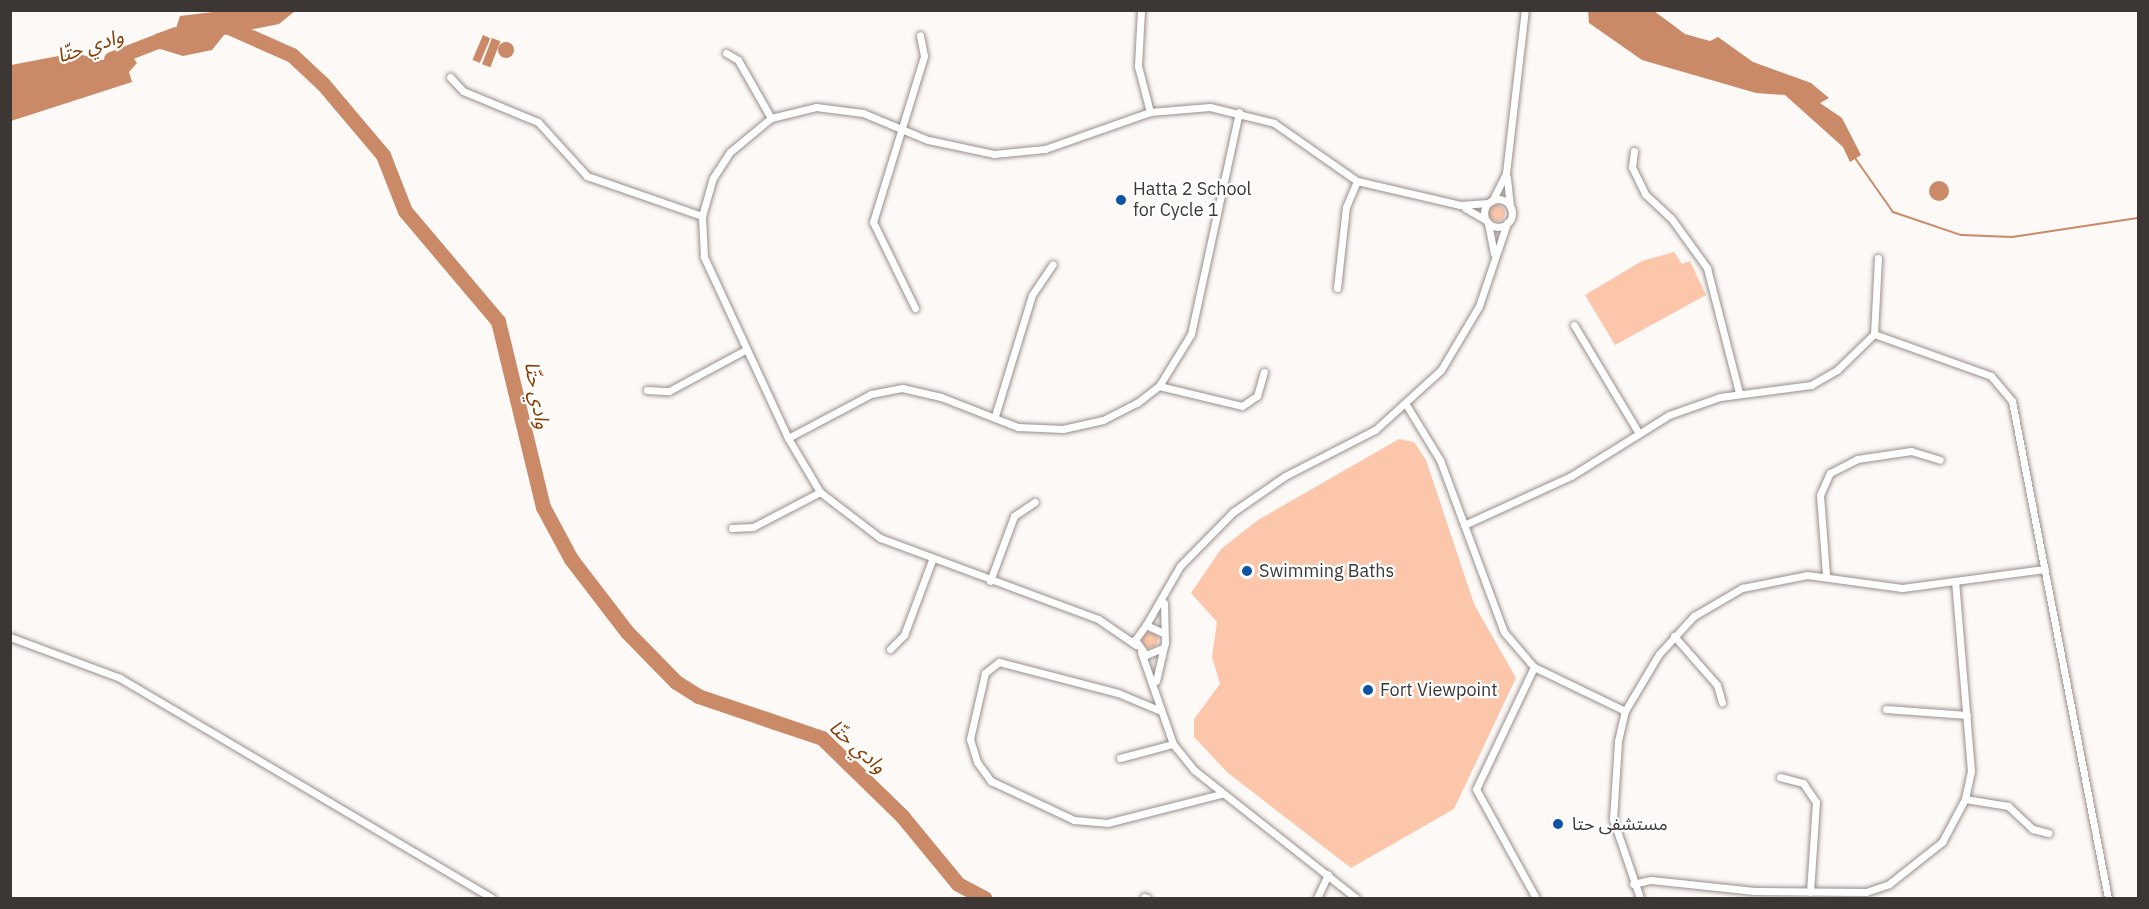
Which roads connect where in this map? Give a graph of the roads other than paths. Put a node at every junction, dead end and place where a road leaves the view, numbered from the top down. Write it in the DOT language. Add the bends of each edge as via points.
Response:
graph roads {
  1 [pos="1141,10"];
  2 [pos="1525,10"];
  3 [pos="920,34"];
  4 [pos="726,53"];
  5 [pos="450,78"];
  6 [pos="1150,112"];
  7 [pos="1239,112"];
  8 [pos="771,118"];
  9 [pos="900,129"];
  10 [pos="1634,151"];
  11 [pos="1506,172"];
  12 [pos="1358,181"];
  13 [pos="1490,202"];
  14 [pos="1460,205"];
  15 [pos="1510,207"];
  16 [pos="702,216"];
  17 [pos="1487,221"];
  18 [pos="1507,223"];
  19 [pos="1878,258"];
  20 [pos="1495,259"];
  21 [pos="1053,264"];
  22 [pos="1337,288"];
  23 [pos="915,308"];
  24 [pos="1574,325"];
  25 [pos="1874,334"];
  26 [pos="745,350"];
  27 [pos="1264,372"];
  28 [pos="1159,386"];
  29 [pos="647,390"];
  30 [pos="1739,393"];
  31 [pos="1407,406"];
  32 [pos="994,416"];
  33 [pos="1638,432"];
  34 [pos="788,438"];
  35 [pos="1940,460"];
  36 [pos="820,492"];
  37 [pos="1035,502"];
  38 [pos="1464,525"];
  39 [pos="732,528"];
  40 [pos="932,560"];
  41 [pos="2045,569"];
  42 [pos="1826,575"];
  43 [pos="990,581"];
  44 [pos="1955,582"];
  45 [pos="1164,601"];
  46 [pos="1144,626"];
  47 [pos="1122,630"];
  48 [pos="1163,633"];
  49 [pos="1674,636"];
  50 [pos="10,637"];
  51 [pos="1136,645"];
  52 [pos="1163,647"];
  53 [pos="890,649"];
  54 [pos="1141,652"];
  55 [pos="1534,667"];
  56 [pos="1156,684"];
  57 [pos="1722,702"];
  58 [pos="1886,709"];
  59 [pos="1161,711"];
  60 [pos="1625,711"];
  61 [pos="1967,716"];
  62 [pos="1173,744"];
  63 [pos="1120,758"];
  64 [pos="1780,777"];
  65 [pos="1221,794"];
  66 [pos="1965,799"];
  67 [pos="2048,833"];
  68 [pos="1328,874"];
  69 [pos="1633,884"];
  70 [pos="1810,892"];
  71 [pos="1754,895"];
  72 [pos="492,898"];
  73 [pos="1317,898"];
  74 [pos="1356,898"];
  75 [pos="1536,898"];
  76 [pos="1640,898"];
  77 [pos="2108,898"];
  1 -- 6 [label="street" via="1138,66"];
  2 -- 11 [label="street"];
  3 -- 9 [label="street" via="924,56"];
  4 -- 8 [label="street" via="738,60"];
  5 -- 16 [label="street" via="463,91 538,123 587,176"];
  6 -- 7 [label="street"];
  6 -- 9 [label="street" via="1027,153 966,150"];
  7 -- 12 [label="street" via="1274,123"];
  7 -- 28 [label="street" via="1191,334"];
  8 -- 9 [label="street" via="816,107 838,108"];
  8 -- 16 [label="street" via="730,152 713,178"];
  9 -- 23 [label="street" via="873,222"];
  10 -- 30 [label="street" via="1632,167 1645,194 1671,218 1707,268"];
  11 -- 13 [label="street"];
  11 -- 15 [label="street"];
  12 -- 14 [label="street"];
  12 -- 22 [label="street" via="1346,207"];
  13 -- 14 [label="street"];
  13 -- 15 [label="street"];
  13 -- 17 [label="street"];
  14 -- 17 [label="street"];
  15 -- 18 [label="street"];
  16 -- 26 [label="street" via="704,257"];
  17 -- 18 [label="street" via="1497,227"];
  17 -- 20 [label="street"];
  18 -- 20 [label="street"];
  19 -- 25 [label="street"];
  20 -- 31 [label="street" via="1464,335 1441,370"];
  21 -- 32 [label="street" via="1032,295"];
  24 -- 33 [label="street"];
  25 -- 30 [label="street" via="1837,370 1811,385"];
  25 -- 41 [label="street" via="1977,370 2007,391"];
  26 -- 29 [label="street" via="669,391"];
  26 -- 34 [label="street"];
  27 -- 28 [label="street" via="1257,396 1242,406"];
  28 -- 32 [label="street" via="1104,420 1063,429 1018,427"];
  30 -- 33 [label="street" via="1669,415"];
  31 -- 38 [label="street" via="1430,438"];
  31 -- 45 [label="street" via="1233,512 1180,566"];
  32 -- 34 [label="street" via="923,391 889,390"];
  33 -- 38 [label="street" via="1571,476"];
  34 -- 36 [label="street"];
  35 -- 42 [label="street" via="1911,451 1857,459 1830,473 1820,495"];
  36 -- 39 [label="street" via="753,527"];
  36 -- 40 [label="street" via="880,538"];
  37 -- 43 [label="street" via="1014,516"];
  38 -- 55 [label="street" via="1497,621"];
  40 -- 43 [label="street"];
  40 -- 53 [label="street" via="904,635"];
  41 -- 44 [label="street"];
  41 -- 77 [label="street"];
  42 -- 44 [label="street" via="1891,587"];
  42 -- 49 [label="street" via="1742,588 1703,609"];
  43 -- 47 [label="street"];
  44 -- 61 [label="street"];
  45 -- 46 [label="street"];
  45 -- 48 [label="street"];
  46 -- 47 [label="street"];
  46 -- 48 [label="street"];
  46 -- 51 [label="street"];
  47 -- 51 [label="street"];
  48 -- 52 [label="street"];
  49 -- 57 [label="street" via="1717,685"];
  49 -- 60 [label="street"];
  50 -- 72 [label="street" via="120,678"];
  51 -- 54 [label="street"];
  52 -- 54 [label="street" via="1151,655"];
  52 -- 56 [label="street"];
  54 -- 56 [label="street"];
  55 -- 60 [label="street"];
  55 -- 75 [label="street" via="1476,789"];
  56 -- 59 [label="street"];
  58 -- 61 [label="street"];
  59 -- 62 [label="street"];
  59 -- 65 [label="street" via="1118,693 999,662 984,673 970,739 976,762 991,781 1074,820 1107,823"];
  60 -- 69 [label="street" via="1615,760 1613,819"];
  61 -- 66 [label="street" via="1971,771"];
  62 -- 63 [label="street"];
  62 -- 65 [label="street"];
  64 -- 70 [label="street" via="1803,783 1816,802"];
  65 -- 68 [label="street"];
  66 -- 67 [label="street" via="2008,806 2032,829"];
  66 -- 70 [label="street" via="1942,842 1889,884 1866,892"];
  68 -- 73 [label="street"];
  68 -- 74 [label="street"];
  69 -- 71 [label="street" via="1651,880"];
  69 -- 76 [label="street"];
  70 -- 71 [label="street"];
}
